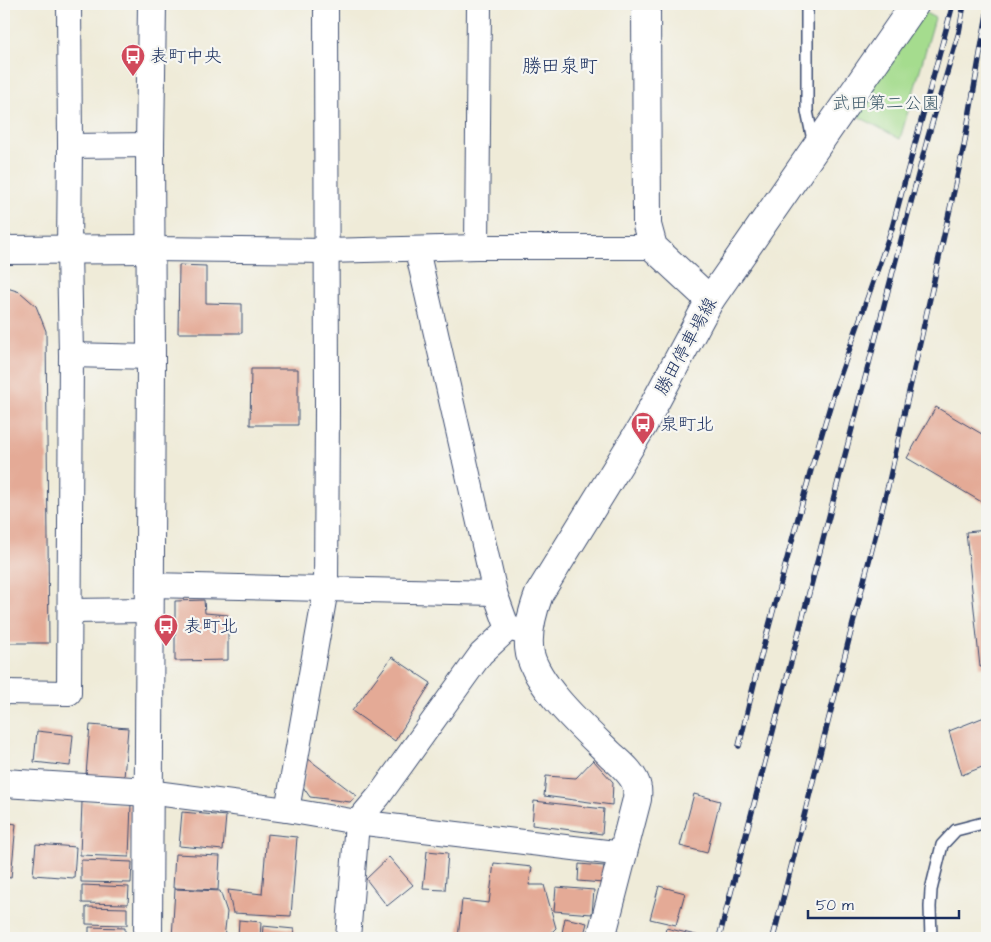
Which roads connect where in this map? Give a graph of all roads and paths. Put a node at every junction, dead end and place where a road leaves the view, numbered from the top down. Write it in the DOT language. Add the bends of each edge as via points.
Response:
graph roads {
  1 [pos="69,4"];
  2 [pos="152,4"];
  3 [pos="326,4"];
  4 [pos="479,4"];
  5 [pos="646,4"];
  6 [pos="807,4"];
  7 [pos="914,4"];
  8 [pos="150,145"];
  9 [pos="70,146"];
  10 [pos="815,146"];
  11 [pos="477,247"];
  12 [pos="654,247"];
  13 [pos="151,249"];
  14 [pos="4,250"];
  15 [pos="69,250"];
  16 [pos="327,250"];
  17 [pos="418,250"];
  18 [pos="710,300"];
  19 [pos="71,355"];
  20 [pos="151,357"];
  21 [pos="326,589"];
  22 [pos="495,593"];
  23 [pos="149,598"];
  24 [pos="70,611"];
  25 [pos="518,630"];
  26 [pos="4,692"];
  27 [pos="4,783"];
  28 [pos="148,792"];
  29 [pos="287,810"];
  30 [pos="357,822"];
  31 [pos="987,822"];
  32 [pos="623,854"];
  33 [pos="148,938"];
  34 [pos="348,938"];
  35 [pos="601,938"];
  36 [pos="931,938"];
  1 -- 9 [label="street"];
  2 -- 8 [label="street"];
  3 -- 16 [label="street"];
  4 -- 11 [label="street"];
  5 -- 12 [label="street" via="647,225"];
  6 -- 10 [label="lane" via="807,111"];
  7 -- 10 [label="street, 勝田停車場線"];
  8 -- 9 [label="street"];
  8 -- 13 [label="street"];
  9 -- 15 [label="street"];
  10 -- 18 [label="street, 勝田停車場線"];
  11 -- 12 [label="street"];
  11 -- 17 [label="street"];
  12 -- 18 [label="street"];
  13 -- 15 [label="street"];
  13 -- 16 [label="street"];
  13 -- 20 [label="street"];
  14 -- 15 [label="street"];
  15 -- 19 [label="street"];
  16 -- 17 [label="street"];
  16 -- 21 [label="street"];
  17 -- 22 [label="street"];
  18 -- 25 [label="street, 勝田停車場線" via="642,427 539,594 532,615"];
  19 -- 20 [label="street"];
  19 -- 24 [label="street"];
  20 -- 23 [label="street"];
  21 -- 22 [label="street"];
  21 -- 23 [label="street"];
  21 -- 29 [label="street"];
  22 -- 25 [label="street"];
  23 -- 24 [label="street"];
  23 -- 28 [label="street"];
  24 -- 26 [label="street" via="70,693"];
  25 -- 30 [label="street" via="481,654"];
  25 -- 32 [label="street, 勝田停車場線" via="536,669 567,712 638,787"];
  27 -- 28 [label="street"];
  28 -- 29 [label="street"];
  28 -- 33 [label="street"];
  29 -- 30 [label="street"];
  30 -- 32 [label="street"];
  30 -- 34 [label="street"];
  31 -- 36 [label="lane" via="956,830 942,845 931,890"];
  32 -- 35 [label="street"];
}
